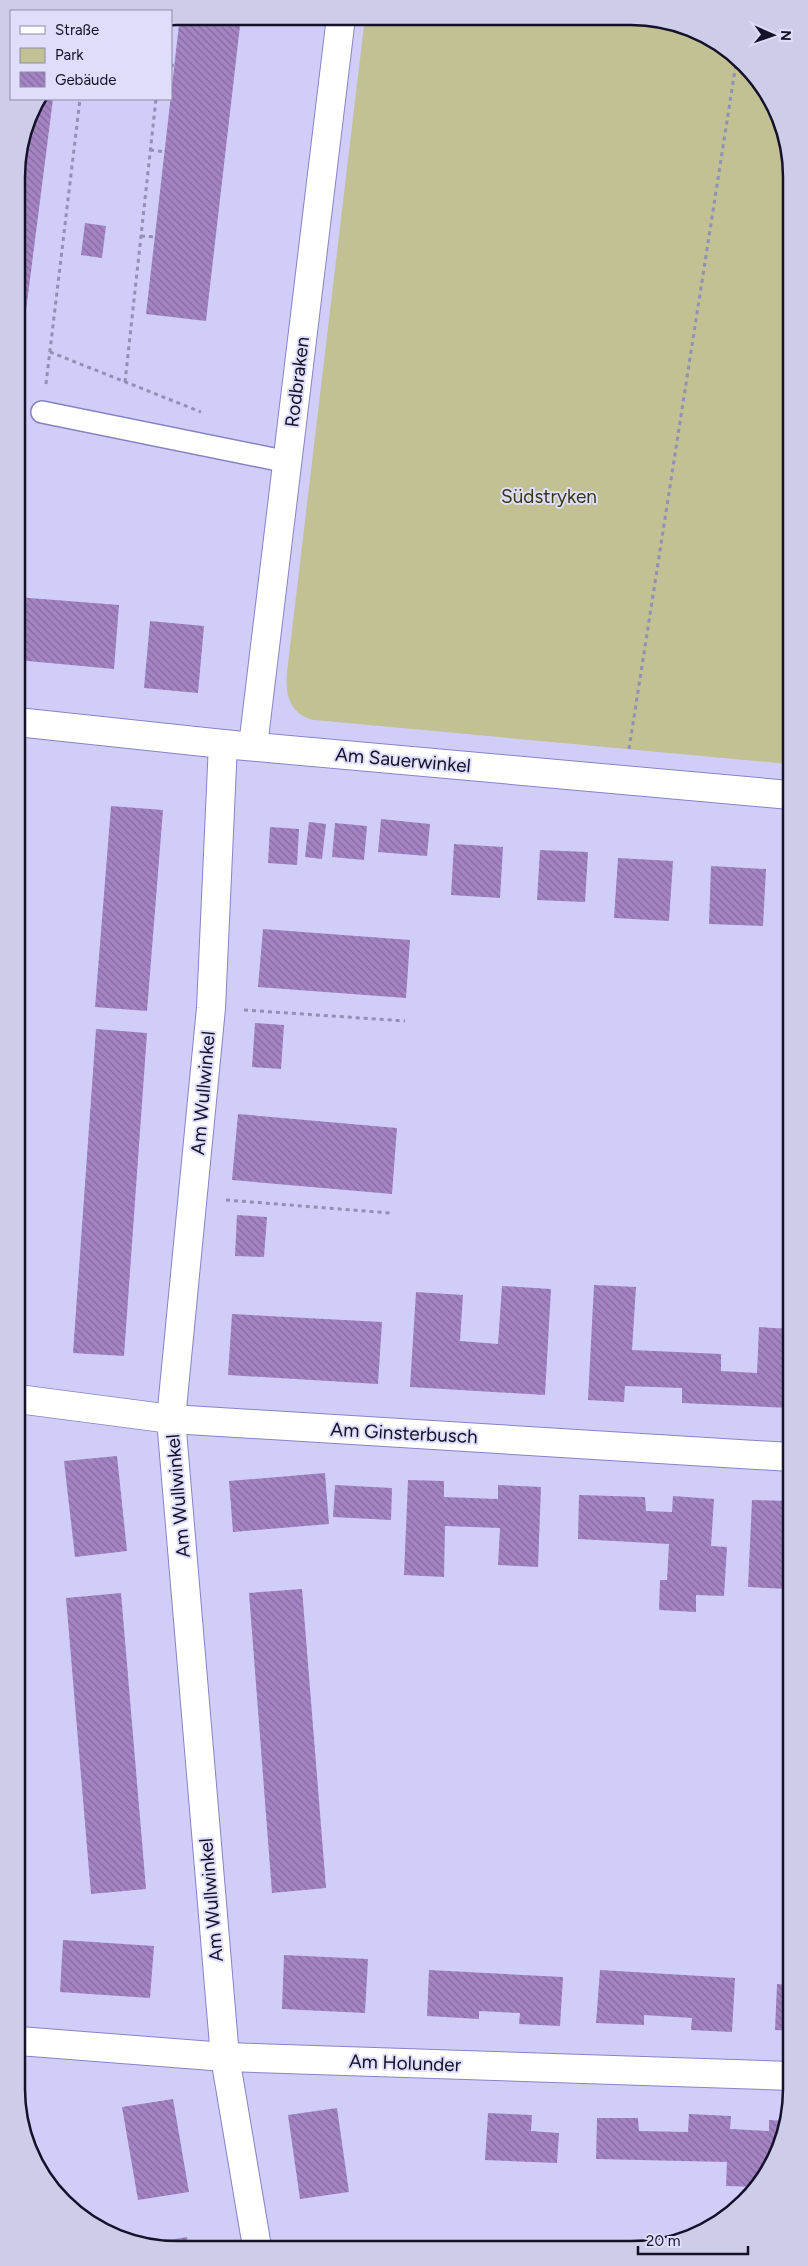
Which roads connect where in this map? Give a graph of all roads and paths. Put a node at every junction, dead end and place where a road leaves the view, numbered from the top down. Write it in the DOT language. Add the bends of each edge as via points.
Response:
graph roads {
  1 [pos="340,25"];
  2 [pos="736,66"];
  3 [pos="80,100"];
  4 [pos="156,100"];
  5 [pos="150,150"];
  6 [pos="165,152"];
  7 [pos="141,236"];
  8 [pos="155,237"];
  9 [pos="50,352"];
  10 [pos="125,382"];
  11 [pos="42,412"];
  12 [pos="207,414"];
  13 [pos="288,462"];
  14 [pos="25,723"];
  15 [pos="223,744"];
  16 [pos="253,746"];
  17 [pos="624,779"];
  18 [pos="783,794"];
  19 [pos="211,1008"];
  20 [pos="405,1021"];
  21 [pos="193,1197"];
  22 [pos="390,1213"];
  23 [pos="25,1401"];
  24 [pos="171,1419"];
  25 [pos="783,1457"];
  26 [pos="25,2041"];
  27 [pos="225,2057"];
  28 [pos="783,2076"];
  29 [pos="256,2241"];
  1 -- 13 [label="street, Rodbraken"];
  2 -- 17 [label="path"];
  3 -- 9 [label="path"];
  4 -- 5 [label="path"];
  5 -- 6 [label="path"];
  5 -- 7 [label="path"];
  7 -- 8 [label="path"];
  7 -- 10 [label="path"];
  9 -- 10 [label="path"];
  9 -- 11 [label="path"];
  10 -- 12 [label="path"];
  11 -- 13 [label="lane"];
  13 -- 16 [label="street, Rodbraken"];
  14 -- 15 [label="street, Am Sauerwinkel"];
  15 -- 16 [label="street, Am Sauerwinkel"];
  15 -- 19 [label="street, Am Wullwinkel"];
  16 -- 17 [label="street, Am Sauerwinkel"];
  17 -- 18 [label="street, Am Sauerwinkel"];
  19 -- 20 [label="path"];
  19 -- 21 [label="street, Am Wullwinkel"];
  21 -- 22 [label="path"];
  21 -- 24 [label="street, Am Wullwinkel"];
  23 -- 24 [label="street, Am Ginsterbusch"];
  24 -- 25 [label="street, Am Ginsterbusch"];
  24 -- 27 [label="street, Am Wullwinkel"];
  26 -- 27 [label="street, Am Holunder"];
  27 -- 28 [label="street, Am Holunder"];
  27 -- 29 [label="street, Am Wullwinkel"];
}
